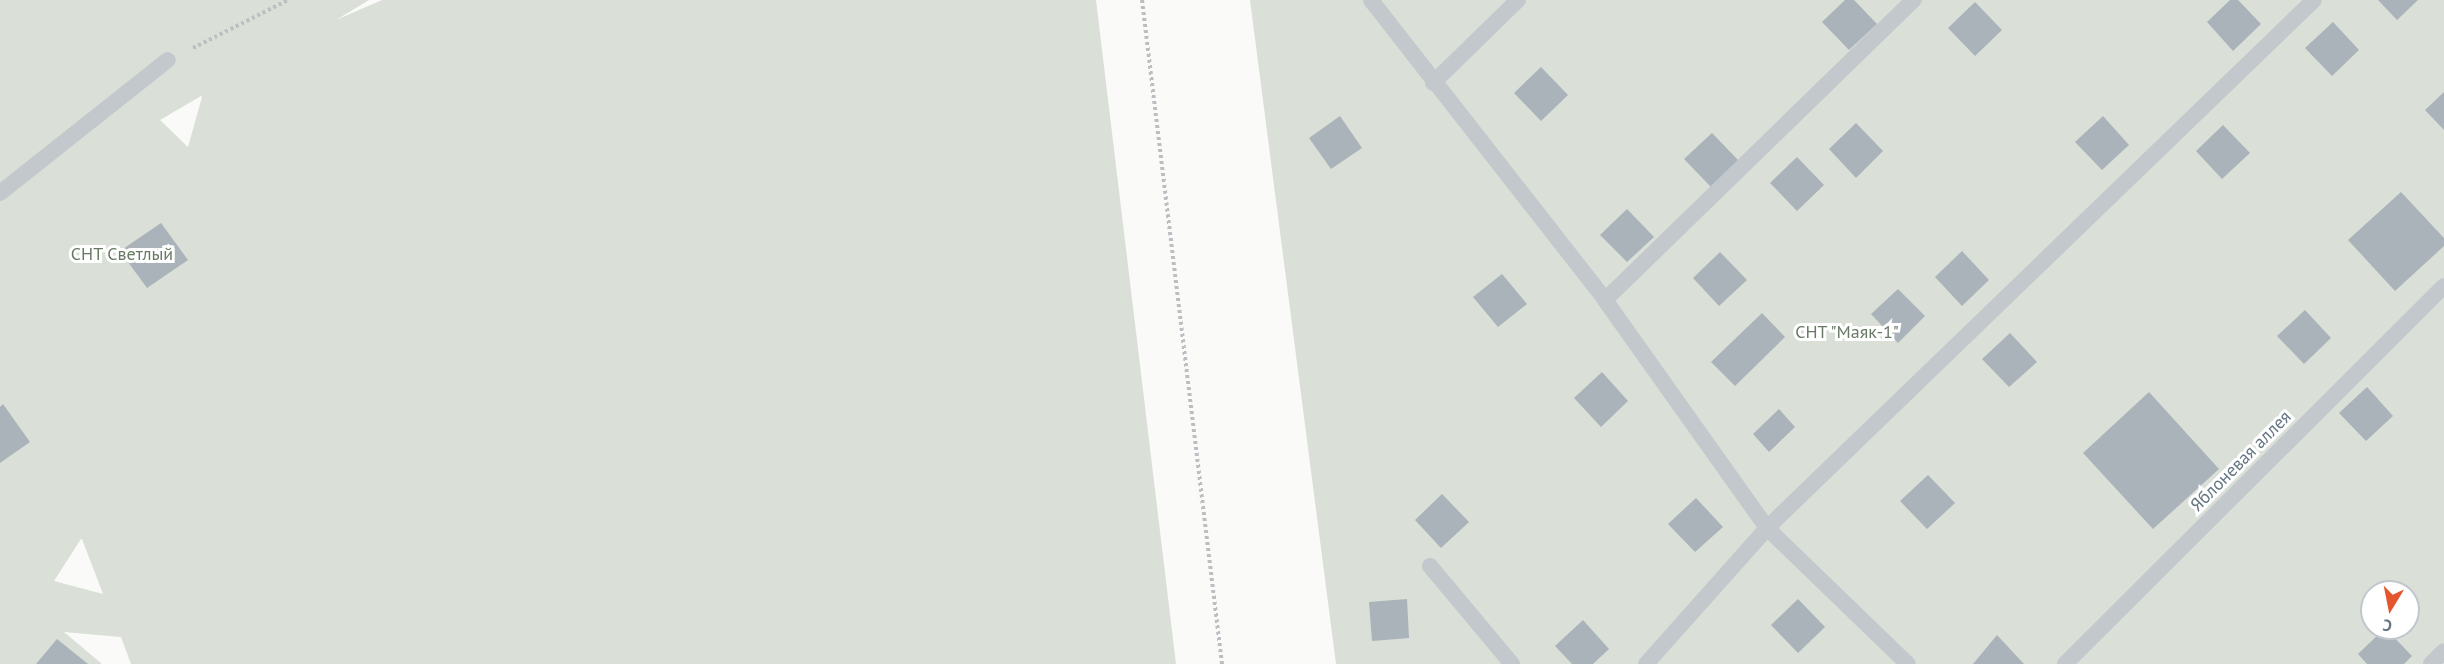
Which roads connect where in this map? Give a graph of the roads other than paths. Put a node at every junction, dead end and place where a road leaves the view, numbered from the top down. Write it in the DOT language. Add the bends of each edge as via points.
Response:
graph roads {
  1 [pos="1371,0"];
  2 [pos="1518,0"];
  3 [pos="1914,0"];
  4 [pos="2314,0"];
  5 [pos="168,60"];
  6 [pos="1433,83"];
  7 [pos="0,193"];
  8 [pos="2444,286"];
  9 [pos="1605,300"];
  10 [pos="1767,528"];
  11 [pos="1430,566"];
  12 [pos="2444,651"];
  13 [pos="1512,664"];
  14 [pos="1646,664"];
  15 [pos="1908,664"];
  16 [pos="2065,664"];
  17 [pos="2431,664"];
  1 -- 6 [label="lane"];
  2 -- 6 [label="lane"];
  3 -- 9 [label="lane"];
  4 -- 10 [label="lane"];
  5 -- 7 [label="lane"];
  6 -- 9 [label="lane"];
  8 -- 16 [label="lane, Яблоневая аллея"];
  9 -- 10 [label="lane"];
  10 -- 14 [label="lane"];
  10 -- 15 [label="lane"];
  11 -- 13 [label="lane"];
  12 -- 17 [label="lane"];
}
